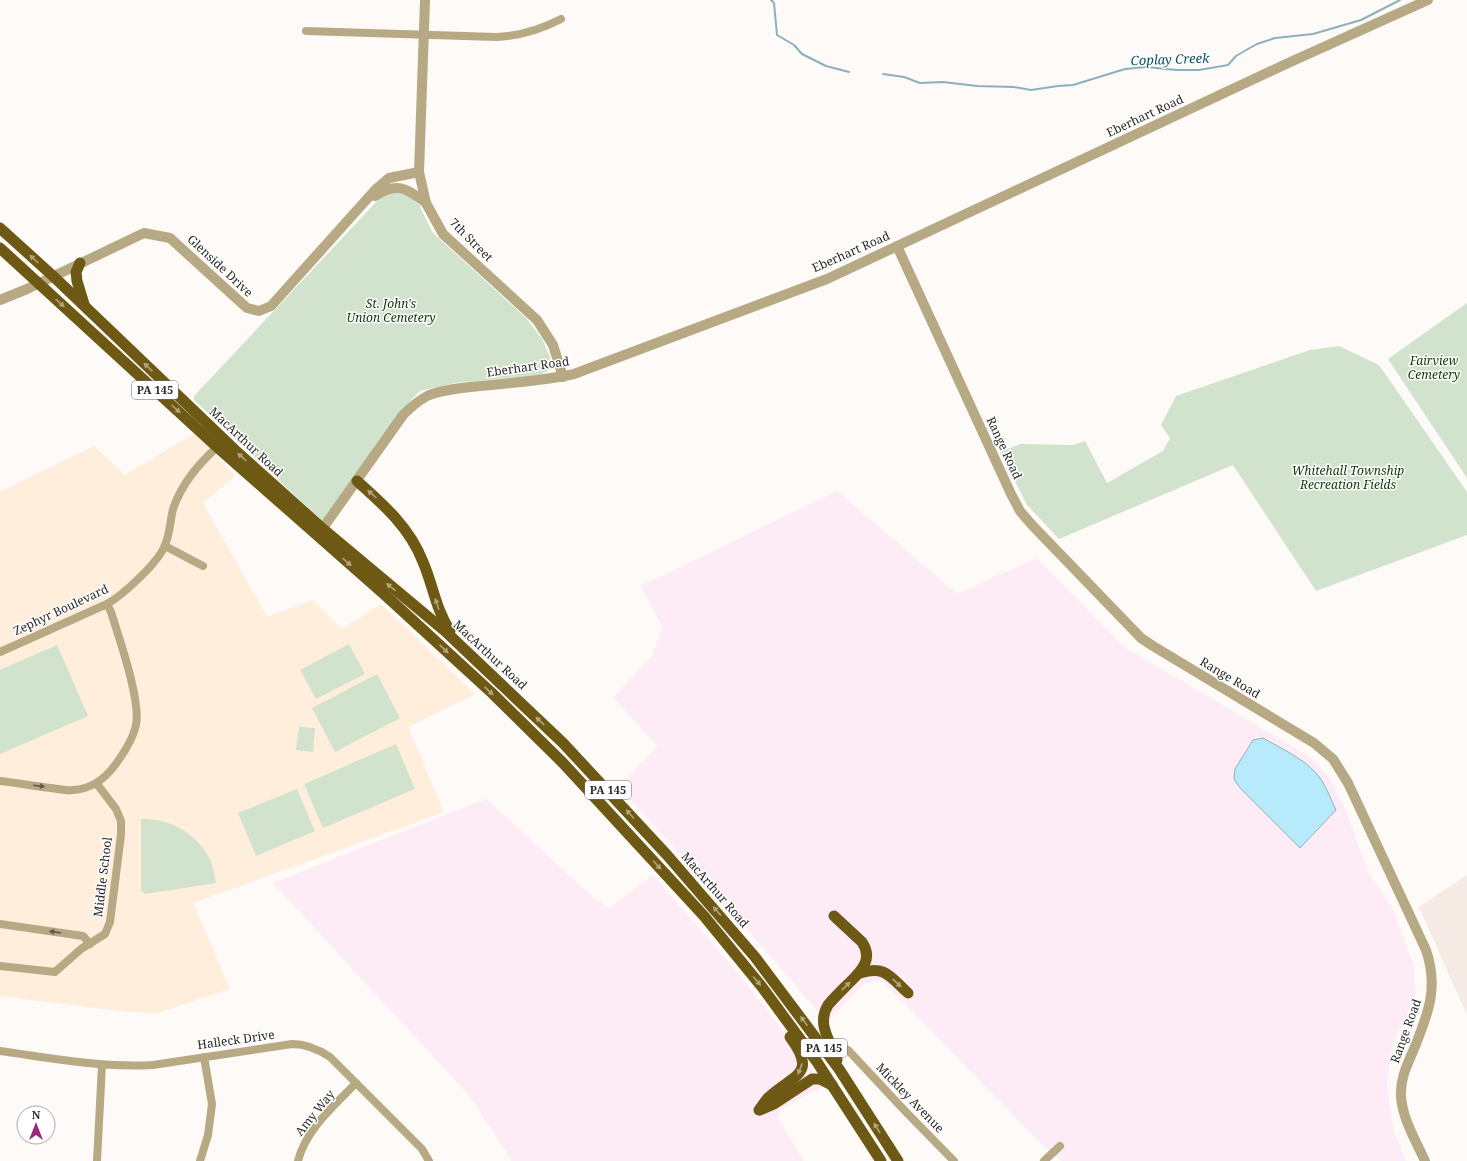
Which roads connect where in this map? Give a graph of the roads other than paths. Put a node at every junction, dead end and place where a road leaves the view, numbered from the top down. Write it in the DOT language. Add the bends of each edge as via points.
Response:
graph roads {
  1 [pos="425,0"];
  2 [pos="1428,0"];
  3 [pos="561,19"];
  4 [pos="306,31"];
  5 [pos="424,35"];
  6 [pos="419,172"];
  7 [pos="366,199"];
  8 [pos="426,203"];
  9 [pos="0,228"];
  10 [pos="897,246"];
  11 [pos="0,248"];
  12 [pos="80,263"];
  13 [pos="53,276"];
  14 [pos="38,283"];
  15 [pos="0,300"];
  16 [pos="84,306"];
  17 [pos="563,377"];
  18 [pos="217,447"];
  19 [pos="357,481"];
  20 [pos="321,532"];
  21 [pos="165,546"];
  22 [pos="203,566"];
  23 [pos="107,604"];
  24 [pos="464,648"];
  25 [pos="0,652"];
  26 [pos="0,781"];
  27 [pos="97,784"];
  28 [pos="834,916"];
  29 [pos="0,924"];
  30 [pos="90,944"];
  31 [pos="0,966"];
  32 [pos="860,973"];
  33 [pos="908,993"];
  34 [pos="778,1009"];
  35 [pos="848,1050"];
  36 [pos="0,1051"];
  37 [pos="204,1057"];
  38 [pos="102,1065"];
  39 [pos="839,1069"];
  40 [pos="356,1083"];
  41 [pos="833,1086"];
  42 [pos="1060,1146"];
  43 [pos="97,1161"];
  44 [pos="200,1161"];
  45 [pos="298,1161"];
  46 [pos="429,1161"];
  47 [pos="881,1161"];
  48 [pos="898,1161"];
  49 [pos="954,1161"];
  50 [pos="1044,1161"];
  51 [pos="1425,1161"];
  1 -- 5 [label="street, 7th Street"];
  2 -- 10 [label="street, Eberhart Road"];
  3 -- 5 [label="street" via="538,30 508,36"];
  4 -- 5 [label="street"];
  5 -- 6 [label="street, 7th Street"];
  6 -- 7 [label="street, Glenside Drive" via="390,178"];
  6 -- 8 [label="street, 7th Street"];
  7 -- 8 [label="street" via="386,189 398,187 411,192"];
  7 -- 12 [label="street, Glenside Drive" via="271,306 259,311 247,308 170,238 144,233"];
  8 -- 17 [label="street, 7th Street" via="443,234 537,320 553,345"];
  13 -- 9 [label="highway, MacArthur Road / PA 145, one-way"];
  10 -- 17 [label="street, Eberhart Road" via="827,279 596,367"];
  10 -- 51 [label="street, Range Road" via="1020,511 1141,638 1314,743 1333,760 1348,783 1424,943 1430,962 1433,983 1430,1007 1406,1065 1401,1096 1404,1114"];
  11 -- 14 [label="highway, MacArthur Road / PA 145"];
  12 -- 13 [label="street, Glenside Drive"];
  12 -- 16 [label="highway" via="76,272"];
  13 -- 14 [label="street, Glenside Drive"];
  13 -- 16 [label="highway, MacArthur Road / PA 145"];
  14 -- 15 [label="street, Glenside Drive"];
  14 -- 18 [label="highway, MacArthur Road / PA 145, one-way"];
  20 -- 16 [label="highway, MacArthur Road / PA 145, one-way"];
  17 -- 19 [label="street, Eberhart Road" via="458,389 437,393 417,402 403,415"];
  18 -- 20 [label="highway, MacArthur Road / PA 145"];
  18 -- 21 [label="street, Zephyr Boulevard" via="185,482 173,510"];
  19 -- 20 [label="street, Eberhart Road"];
  24 -- 19 [label="highway, one-way" via="444,623 423,560 406,530 383,504"];
  24 -- 20 [label="highway, MacArthur Road / PA 145, one-way"];
  20 -- 34 [label="highway, MacArthur Road / PA 145, one-way" via="563,763 704,916"];
  21 -- 22 [label="street"];
  21 -- 23 [label="street, Zephyr Boulevard" via="139,578"];
  23 -- 25 [label="street, Zephyr Boulevard"];
  23 -- 27 [label="street" via="133,690 137,714 131,740 124,754"];
  39 -- 24 [label="highway, MacArthur Road / PA 145, one-way" via="755,957 667,855 563,743"];
  26 -- 27 [label="street, one-way" via="71,790"];
  27 -- 30 [label="street, Middle School" via="116,809 121,821 121,835 110,922 105,934"];
  28 -- 32 [label="highway" via="865,946 867,958"];
  30 -- 29 [label="street, one-way" via="83,936"];
  30 -- 31 [label="street, Middle School" via="55,972"];
  32 -- 33 [label="highway, one-way" via="876,970 884,972"];
  39 -- 32 [label="highway, one-way" via="822,1017 828,1005"];
  34 -- 41 [label="highway, MacArthur Road / PA 145"];
  34 -- 41 [label="highway, one-way" via="781,1024 801,1054 802,1066 796,1078 769,1098 759,1110 774,1104 812,1079 820,1079"];
  35 -- 49 [label="street, Mickley Avenue"];
  36 -- 38 [label="street, Halleck Drive"];
  37 -- 38 [label="street, Halleck Drive" via="153,1065"];
  37 -- 40 [label="street, Halleck Drive" via="292,1044 307,1046 316,1048 330,1057"];
  37 -- 44 [label="street" via="212,1104 208,1135"];
  38 -- 43 [label="street"];
  48 -- 39 [label="highway, MacArthur Road / PA 145, one-way"];
  40 -- 45 [label="street, Amy Way" via="314,1129 302,1147"];
  40 -- 46 [label="street, Halleck Drive" via="422,1150"];
  41 -- 47 [label="highway, MacArthur Road / PA 145"];
  42 -- 50 [label="street"];
}
